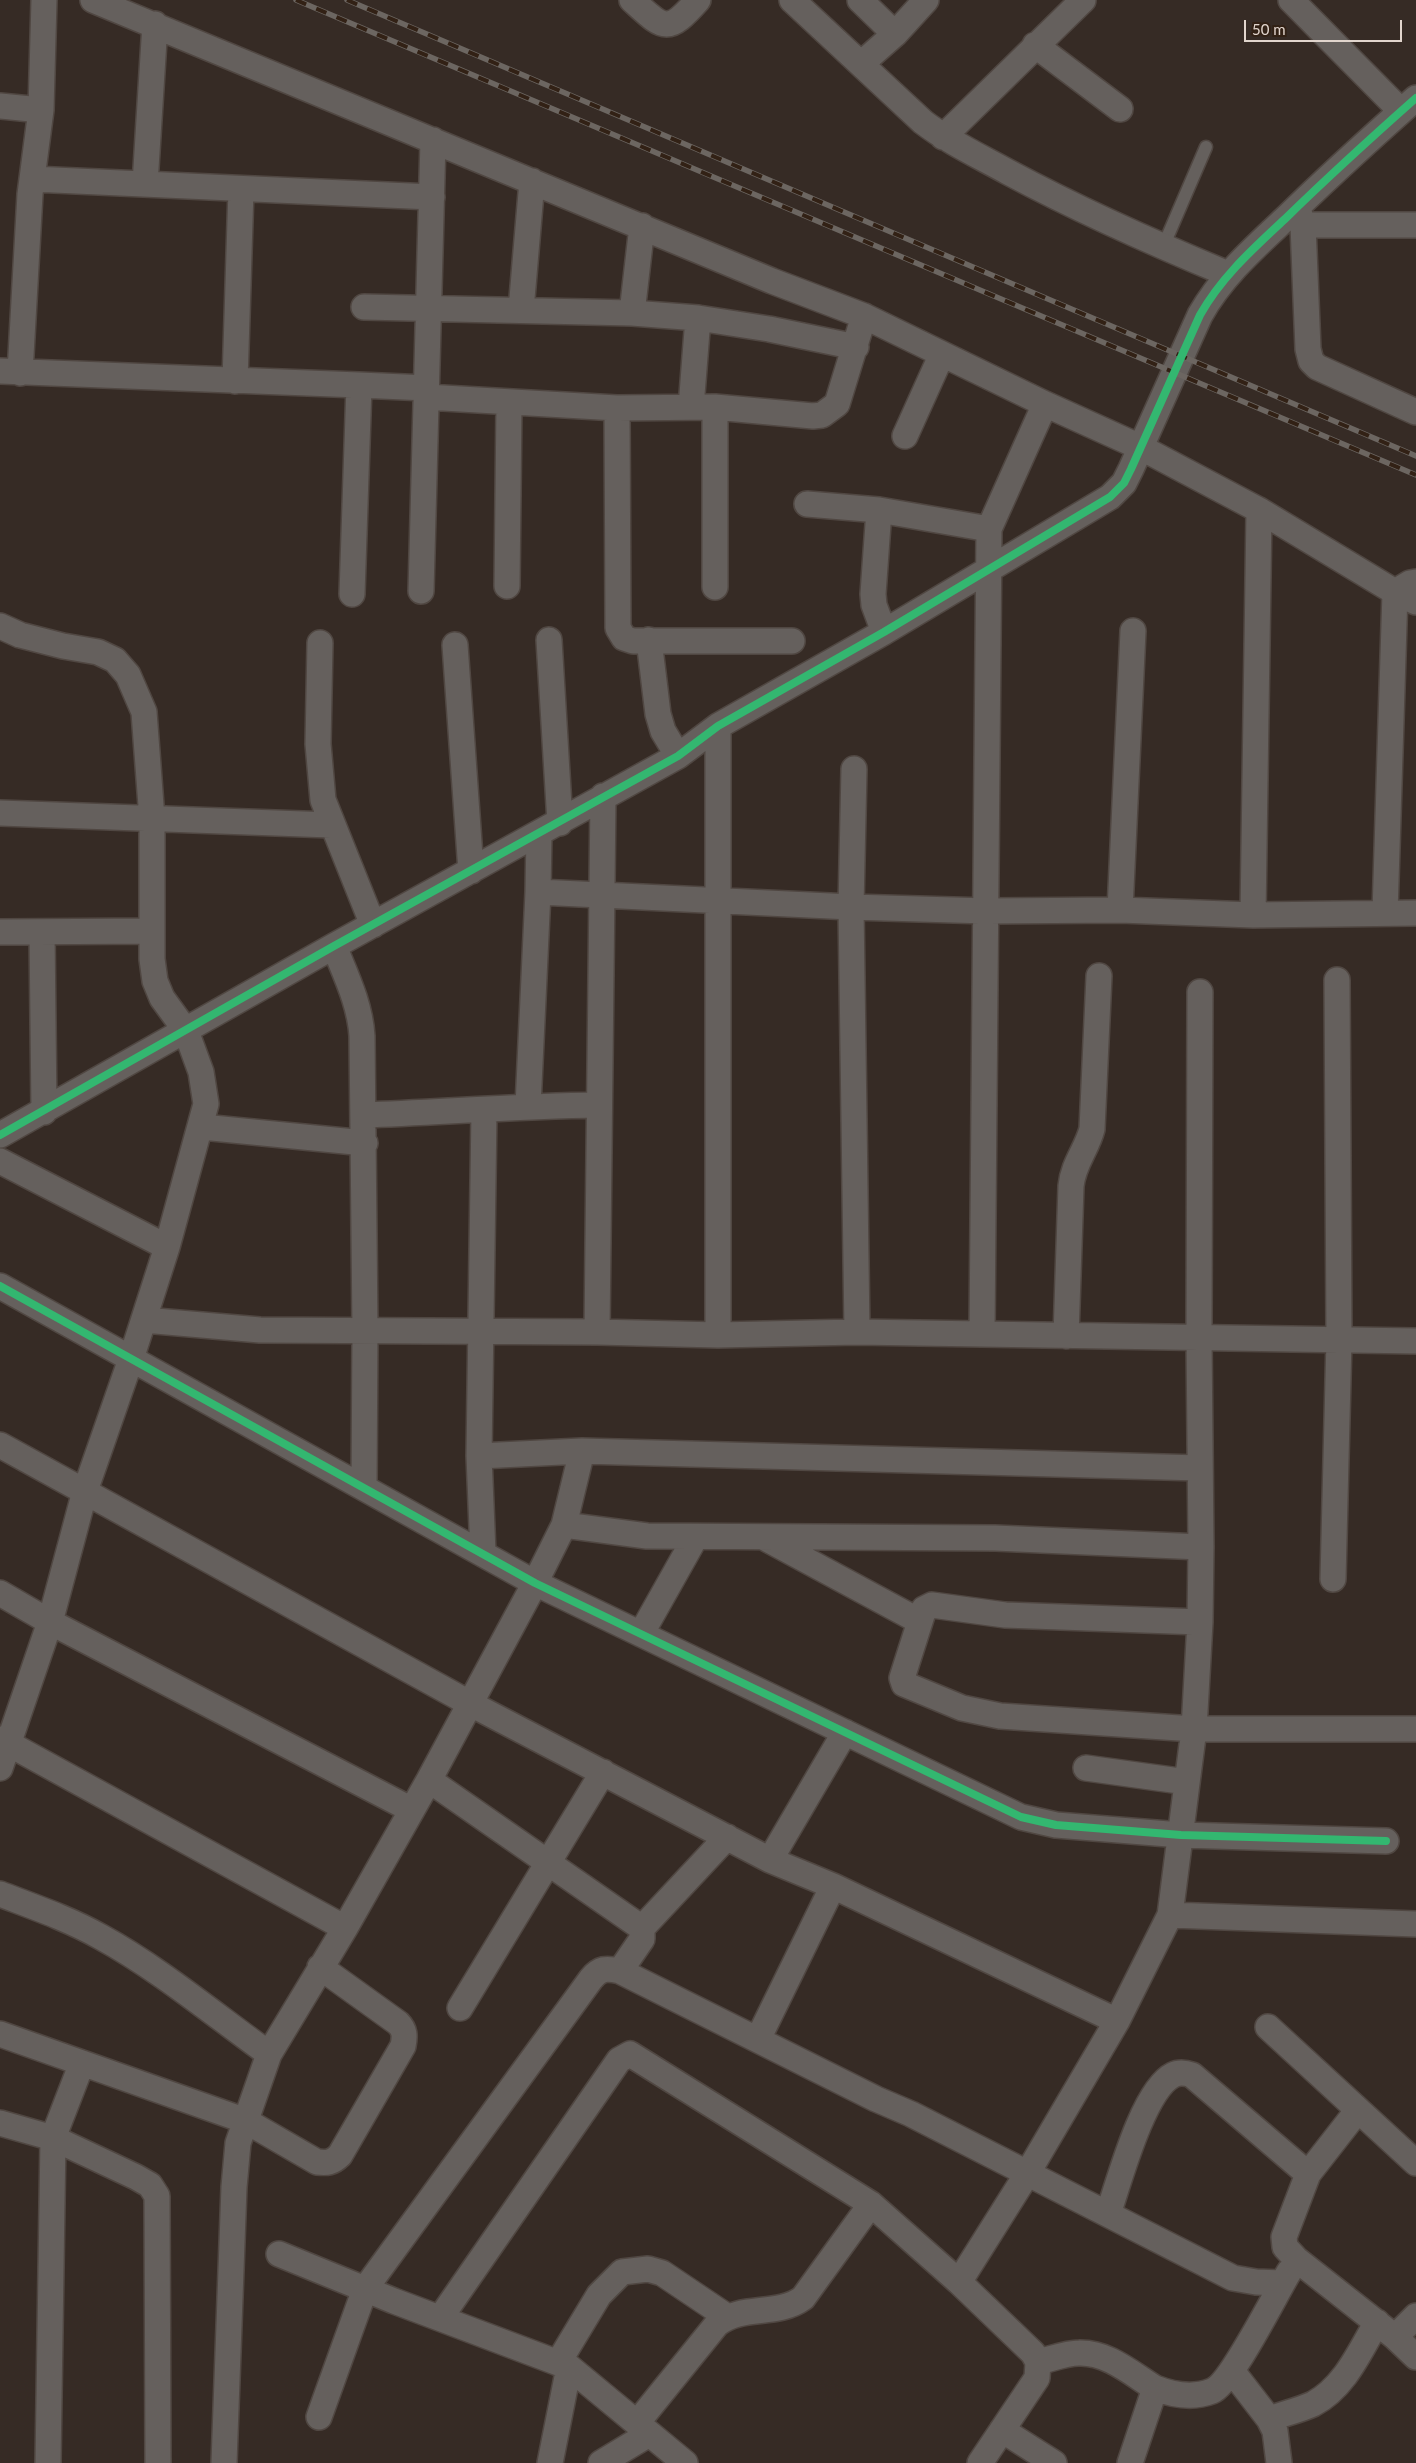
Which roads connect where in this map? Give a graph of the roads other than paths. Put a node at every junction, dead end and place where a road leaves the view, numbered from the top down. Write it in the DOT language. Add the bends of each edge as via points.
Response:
graph roads {
  1 [pos="44,0"];
  2 [pos="93,0"];
  3 [pos="632,0"];
  4 [pos="698,0"];
  5 [pos="792,0"];
  6 [pos="860,0"];
  7 [pos="926,0"];
  8 [pos="1082,0"];
  9 [pos="1291,0"];
  10 [pos="155,24"];
  11 [pos="895,34"];
  12 [pos="1035,45"];
  13 [pos="861,64"];
  14 [pos="1408,105"];
  15 [pos="0,106"];
  16 [pos="1120,109"];
  17 [pos="41,110"];
  18 [pos="943,137"];
  19 [pos="433,140"];
  20 [pos="1206,147"];
  21 [pos="32,179"];
  22 [pos="532,181"];
  23 [pos="145,184"];
  24 [pos="242,189"];
  25 [pos="432,197"];
  26 [pos="1300,216"];
  27 [pos="642,226"];
  28 [pos="1416,226"];
  29 [pos="1163,247"];
  30 [pos="1228,274"];
  31 [pos="364,307"];
  32 [pos="429,308"];
  33 [pos="521,310"];
  34 [pos="632,313"];
  35 [pos="864,316"];
  36 [pos="698,318"];
  37 [pos="856,347"];
  38 [pos="942,354"];
  39 [pos="10,372"];
  40 [pos="235,381"];
  41 [pos="359,385"];
  42 [pos="426,393"];
  43 [pos="509,403"];
  44 [pos="1045,404"];
  45 [pos="703,407"];
  46 [pos="617,408"];
  47 [pos="1416,412"];
  48 [pos="905,436"];
  49 [pos="1140,447"];
  50 [pos="807,504"];
  51 [pos="879,510"];
  52 [pos="1258,510"];
  53 [pos="989,529"];
  54 [pos="989,568"];
  55 [pos="507,586"];
  56 [pos="715,587"];
  57 [pos="421,591"];
  58 [pos="1409,592"];
  59 [pos="352,594"];
  60 [pos="0,626"];
  61 [pos="1133,631"];
  62 [pos="884,632"];
  63 [pos="549,640"];
  64 [pos="649,640"];
  65 [pos="792,641"];
  66 [pos="320,643"];
  67 [pos="455,645"];
  68 [pos="718,726"];
  69 [pos="678,756"];
  70 [pos="854,769"];
  71 [pos="603,796"];
  72 [pos="0,814"];
  73 [pos="152,819"];
  74 [pos="331,825"];
  75 [pos="549,828"];
  76 [pos="471,870"];
  77 [pos="538,892"];
  78 [pos="602,896"];
  79 [pos="719,900"];
  80 [pos="850,907"];
  81 [pos="1120,910"];
  82 [pos="988,911"];
  83 [pos="1385,913"];
  84 [pos="1416,913"];
  85 [pos="1253,915"];
  86 [pos="373,926"];
  87 [pos="152,931"];
  88 [pos="0,932"];
  89 [pos="42,932"];
  90 [pos="334,946"];
  91 [pos="1099,976"];
  92 [pos="1337,980"];
  93 [pos="1200,992"];
  94 [pos="186,1030"];
  95 [pos="599,1105"];
  96 [pos="528,1106"];
  97 [pos="484,1111"];
  98 [pos="44,1112"];
  99 [pos="364,1115"];
  100 [pos="202,1126"];
  101 [pos="0,1135"];
  102 [pos="365,1143"];
  103 [pos="0,1160"];
  104 [pos="167,1247"];
  105 [pos="0,1286"];
  106 [pos="144,1320"];
  107 [pos="365,1331"];
  108 [pos="480,1332"];
  109 [pos="597,1332"];
  110 [pos="857,1332"];
  111 [pos="982,1334"];
  112 [pos="718,1335"];
  113 [pos="1066,1336"];
  114 [pos="1199,1338"];
  115 [pos="1339,1339"];
  116 [pos="1416,1341"];
  117 [pos="131,1359"];
  118 [pos="0,1445"];
  119 [pos="582,1451"];
  120 [pos="479,1456"];
  121 [pos="1200,1468"];
  122 [pos="364,1487"];
  123 [pos="86,1491"];
  124 [pos="564,1525"];
  125 [pos="762,1536"];
  126 [pos="694,1538"];
  127 [pos="1201,1548"];
  128 [pos="483,1553"];
  129 [pos="1333,1579"];
  130 [pos="535,1583"];
  131 [pos="0,1593"];
  132 [pos="919,1621"];
  133 [pos="50,1622"];
  134 [pos="1200,1622"];
  135 [pos="641,1634"];
  136 [pos="469,1703"];
  137 [pos="1194,1729"];
  138 [pos="1416,1729"];
  139 [pos="845,1732"];
  140 [pos="4,1741"];
  141 [pos="0,1768"];
  142 [pos="1086,1768"];
  143 [pos="603,1772"];
  144 [pos="429,1780"];
  145 [pos="1187,1782"];
  146 [pos="412,1810"];
  147 [pos="1181,1834"];
  148 [pos="728,1837"];
  149 [pos="1386,1841"];
  150 [pos="770,1860"];
  151 [pos="548,1863"];
  152 [pos="833,1886"];
  153 [pos="0,1894"];
  154 [pos="1170,1915"];
  155 [pos="1416,1924"];
  156 [pos="345,1928"];
  157 [pos="642,1928"];
  158 [pos="320,1967"];
  159 [pos="620,1971"];
  160 [pos="460,2008"];
  161 [pos="1117,2021"];
  162 [pos="1268,2027"];
  163 [pos="0,2034"];
  164 [pos="758,2039"];
  165 [pos="269,2054"];
  166 [pos="82,2063"];
  167 [pos="1358,2110"];
  168 [pos="246,2121"];
  169 [pos="0,2123"];
  170 [pos="53,2138"];
  171 [pos="1416,2163"];
  172 [pos="1028,2174"];
  173 [pos="1308,2174"];
  174 [pos="870,2204"];
  175 [pos="1108,2214"];
  176 [pos="279,2254"];
  177 [pos="1296,2259"];
  178 [pos="959,2282"];
  179 [pos="1282,2283"];
  180 [pos="365,2289"];
  181 [pos="726,2316"];
  182 [pos="1416,2316"];
  183 [pos="441,2317"];
  184 [pos="1386,2330"];
  185 [pos="1416,2357"];
  186 [pos="1038,2362"];
  187 [pos="563,2365"];
  188 [pos="1232,2371"];
  189 [pos="1155,2388"];
  190 [pos="319,2416"];
  191 [pos="1269,2419"];
  192 [pos="643,2428"];
  193 [pos="1002,2430"];
  194 [pos="48,2463"];
  195 [pos="158,2463"];
  196 [pos="224,2463"];
  197 [pos="550,2463"];
  198 [pos="602,2463"];
  199 [pos="685,2463"];
  200 [pos="980,2463"];
  201 [pos="1054,2463"];
  202 [pos="1130,2463"];
  203 [pos="1279,2463"];
  1 -- 17 [label="street"];
  2 -- 10 [label="street"];
  3 -- 4 [label="street" via="656,22 665,24 683,16"];
  5 -- 13 [label="street"];
  6 -- 11 [label="street"];
  7 -- 11 [label="street"];
  8 -- 12 [label="street"];
  9 -- 14 [label="street"];
  10 -- 19 [label="street" via="244,64"];
  10 -- 23 [label="street"];
  11 -- 13 [label="street"];
  12 -- 16 [label="street"];
  12 -- 18 [label="street"];
  13 -- 18 [label="street"];
  14 -- 26 [label="street"];
  15 -- 17 [label="street"];
  17 -- 21 [label="street"];
  18 -- 29 [label="street" via="1052,195"];
  19 -- 22 [label="street"];
  19 -- 25 [label="street"];
  20 -- 29 [label="lane"];
  21 -- 23 [label="street"];
  21 -- 39 [label="street"];
  22 -- 27 [label="street"];
  22 -- 33 [label="street"];
  23 -- 24 [label="street"];
  24 -- 25 [label="street"];
  24 -- 40 [label="street"];
  25 -- 32 [label="street"];
  26 -- 28 [label="street"];
  26 -- 30 [label="street"];
  26 -- 47 [label="street" via="1311,361 1336,377"];
  27 -- 34 [label="street"];
  27 -- 35 [label="street"];
  29 -- 30 [label="street"];
  30 -- 49 [label="street" via="1200,315"];
  31 -- 32 [label="street"];
  32 -- 33 [label="street"];
  32 -- 42 [label="street"];
  33 -- 34 [label="street"];
  34 -- 36 [label="street"];
  35 -- 37 [label="street"];
  35 -- 38 [label="street"];
  36 -- 37 [label="street" via="769,328"];
  36 -- 45 [label="street"];
  37 -- 45 [label="street" via="837,404 822,415"];
  38 -- 44 [label="street"];
  38 -- 48 [label="street"];
  39 -- 40 [label="street"];
  40 -- 41 [label="street"];
  41 -- 42 [label="street"];
  41 -- 59 [label="street"];
  42 -- 43 [label="street"];
  42 -- 57 [label="street"];
  43 -- 46 [label="street"];
  43 -- 55 [label="street"];
  44 -- 49 [label="street"];
  44 -- 53 [label="street"];
  45 -- 46 [label="street"];
  45 -- 56 [label="street"];
  46 -- 64 [label="street" via="618,628 624,638"];
  49 -- 52 [label="street"];
  49 -- 54 [label="street" via="1124,483 1110,497"];
  50 -- 51 [label="street"];
  51 -- 53 [label="street"];
  51 -- 62 [label="street" via="873,594"];
  52 -- 58 [label="street"];
  52 -- 85 [label="street"];
  53 -- 54 [label="street"];
  54 -- 62 [label="street"];
  54 -- 82 [label="street"];
  58 -- 83 [label="street"];
  60 -- 73 [label="street" via="20,635 98,652 115,660 128,675 144,712"];
  61 -- 81 [label="street"];
  62 -- 68 [label="street"];
  63 -- 75 [label="street"];
  64 -- 65 [label="street"];
  64 -- 69 [label="street" via="658,714 663,731"];
  66 -- 74 [label="street" via="320,782 322,800"];
  67 -- 76 [label="street"];
  68 -- 69 [label="street"];
  68 -- 79 [label="street"];
  69 -- 71 [label="street"];
  70 -- 80 [label="street"];
  71 -- 75 [label="street"];
  71 -- 78 [label="street"];
  72 -- 73 [label="street"];
  73 -- 74 [label="street"];
  73 -- 87 [label="street"];
  74 -- 86 [label="street"];
  75 -- 76 [label="street"];
  75 -- 77 [label="street"];
  76 -- 86 [label="street"];
  77 -- 78 [label="street"];
  77 -- 96 [label="street"];
  78 -- 79 [label="street"];
  78 -- 95 [label="street"];
  79 -- 80 [label="street"];
  79 -- 112 [label="street"];
  80 -- 82 [label="street"];
  80 -- 110 [label="street"];
  81 -- 82 [label="street"];
  81 -- 85 [label="street"];
  82 -- 111 [label="street"];
  83 -- 84 [label="street"];
  83 -- 85 [label="street"];
  86 -- 90 [label="street"];
  87 -- 89 [label="street"];
  87 -- 94 [label="street" via="155,981 162,998"];
  88 -- 89 [label="street"];
  89 -- 98 [label="street"];
  90 -- 94 [label="street"];
  90 -- 99 [label="street" via="361,1018"];
  91 -- 113 [label="street" via="1092,1129 1072,1174"];
  92 -- 115 [label="street"];
  93 -- 114 [label="street"];
  94 -- 98 [label="street"];
  94 -- 100 [label="street" via="204,1086 206,1104"];
  95 -- 96 [label="street"];
  95 -- 109 [label="street"];
  96 -- 97 [label="street"];
  97 -- 99 [label="street"];
  97 -- 108 [label="street"];
  98 -- 101 [label="street"];
  99 -- 102 [label="street"];
  100 -- 102 [label="street"];
  100 -- 104 [label="street"];
  102 -- 107 [label="street"];
  103 -- 104 [label="street"];
  104 -- 106 [label="street"];
  105 -- 117 [label="street"];
  106 -- 107 [label="street" via="240,1329"];
  106 -- 117 [label="street"];
  107 -- 108 [label="street"];
  107 -- 122 [label="street"];
  108 -- 109 [label="street"];
  108 -- 120 [label="street"];
  109 -- 112 [label="street"];
  110 -- 111 [label="street"];
  110 -- 112 [label="street"];
  111 -- 113 [label="street"];
  113 -- 114 [label="street"];
  114 -- 115 [label="street"];
  114 -- 121 [label="street"];
  115 -- 116 [label="street"];
  115 -- 129 [label="street"];
  117 -- 122 [label="street"];
  117 -- 123 [label="street"];
  118 -- 123 [label="street"];
  119 -- 120 [label="street"];
  119 -- 121 [label="street"];
  119 -- 124 [label="street"];
  120 -- 128 [label="street"];
  121 -- 127 [label="street"];
  122 -- 128 [label="street"];
  123 -- 133 [label="street"];
  123 -- 136 [label="street"];
  124 -- 126 [label="street" via="647,1536"];
  124 -- 130 [label="street"];
  125 -- 126 [label="street"];
  125 -- 127 [label="street" via="995,1538"];
  125 -- 132 [label="street"];
  126 -- 135 [label="street"];
  127 -- 134 [label="street"];
  128 -- 130 [label="street"];
  130 -- 135 [label="street"];
  130 -- 136 [label="street"];
  131 -- 133 [label="street"];
  132 -- 134 [label="street" via="924,1609 932,1605 1005,1615"];
  132 -- 137 [label="street" via="902,1678 904,1684 962,1708 1000,1716"];
  133 -- 140 [label="street"];
  133 -- 146 [label="street"];
  134 -- 137 [label="street"];
  135 -- 139 [label="street"];
  136 -- 143 [label="street"];
  136 -- 144 [label="street"];
  137 -- 138 [label="street"];
  137 -- 145 [label="street"];
  139 -- 147 [label="street" via="1021,1817 1039,1822"];
  139 -- 150 [label="street"];
  140 -- 141 [label="street"];
  140 -- 156 [label="street"];
  142 -- 145 [label="street"];
  143 -- 148 [label="street"];
  143 -- 151 [label="street"];
  144 -- 146 [label="street"];
  144 -- 151 [label="street"];
  145 -- 147 [label="street"];
  146 -- 156 [label="street"];
  147 -- 149 [label="street"];
  147 -- 154 [label="street"];
  148 -- 150 [label="street"];
  148 -- 157 [label="street"];
  150 -- 152 [label="street"];
  151 -- 157 [label="street"];
  151 -- 160 [label="street"];
  152 -- 161 [label="street"];
  152 -- 164 [label="street"];
  153 -- 165 [label="street" via="102,1937"];
  154 -- 155 [label="street"];
  154 -- 161 [label="street"];
  156 -- 158 [label="street"];
  157 -- 159 [label="street" via="642,1939"];
  158 -- 165 [label="street"];
  158 -- 168 [label="street" via="398,2023 404,2029 403,2046 334,2161 317,2162"];
  159 -- 164 [label="street"];
  159 -- 180 [label="street" via="598,1970 591,1978"];
  161 -- 172 [label="street"];
  162 -- 167 [label="street"];
  163 -- 166 [label="street"];
  164 -- 172 [label="street"];
  165 -- 168 [label="street"];
  166 -- 168 [label="street"];
  166 -- 170 [label="street"];
  167 -- 171 [label="street"];
  167 -- 173 [label="street"];
  168 -- 196 [label="street" via="238,2143 234,2173"];
  169 -- 170 [label="street"];
  170 -- 194 [label="street"];
  170 -- 195 [label="street" via="136,2177 150,2185 157,2196"];
  172 -- 175 [label="street"];
  172 -- 178 [label="street"];
  173 -- 175 [label="street" via="1192,2075 1173,2074 1153,2095 1142,2117"];
  173 -- 177 [label="street" via="1284,2237 1285,2247"];
  174 -- 178 [label="street"];
  174 -- 181 [label="street" via="803,2298 782,2309"];
  174 -- 183 [label="street" via="637,2057 624,2055"];
  175 -- 179 [label="street" via="1233,2278"];
  176 -- 180 [label="street"];
  177 -- 179 [label="street"];
  177 -- 184 [label="street"];
  178 -- 186 [label="street" via="1033,2353"];
  179 -- 188 [label="street"];
  180 -- 183 [label="street"];
  180 -- 190 [label="street"];
  181 -- 187 [label="street" via="662,2273 648,2269 622,2272 599,2295"];
  181 -- 192 [label="street"];
  182 -- 184 [label="street"];
  183 -- 187 [label="street"];
  184 -- 185 [label="street"];
  184 -- 191 [label="street" via="1335,2387 1313,2404"];
  186 -- 189 [label="street" via="1091,2353 1106,2358"];
  186 -- 193 [label="street" via="1037,2378"];
  187 -- 192 [label="street"];
  187 -- 197 [label="street"];
  188 -- 189 [label="street" via="1214,2391 1191,2395"];
  188 -- 191 [label="street"];
  189 -- 202 [label="street"];
  191 -- 203 [label="street"];
  192 -- 198 [label="street"];
  192 -- 199 [label="street"];
  193 -- 200 [label="street"];
  193 -- 201 [label="street"];
}
